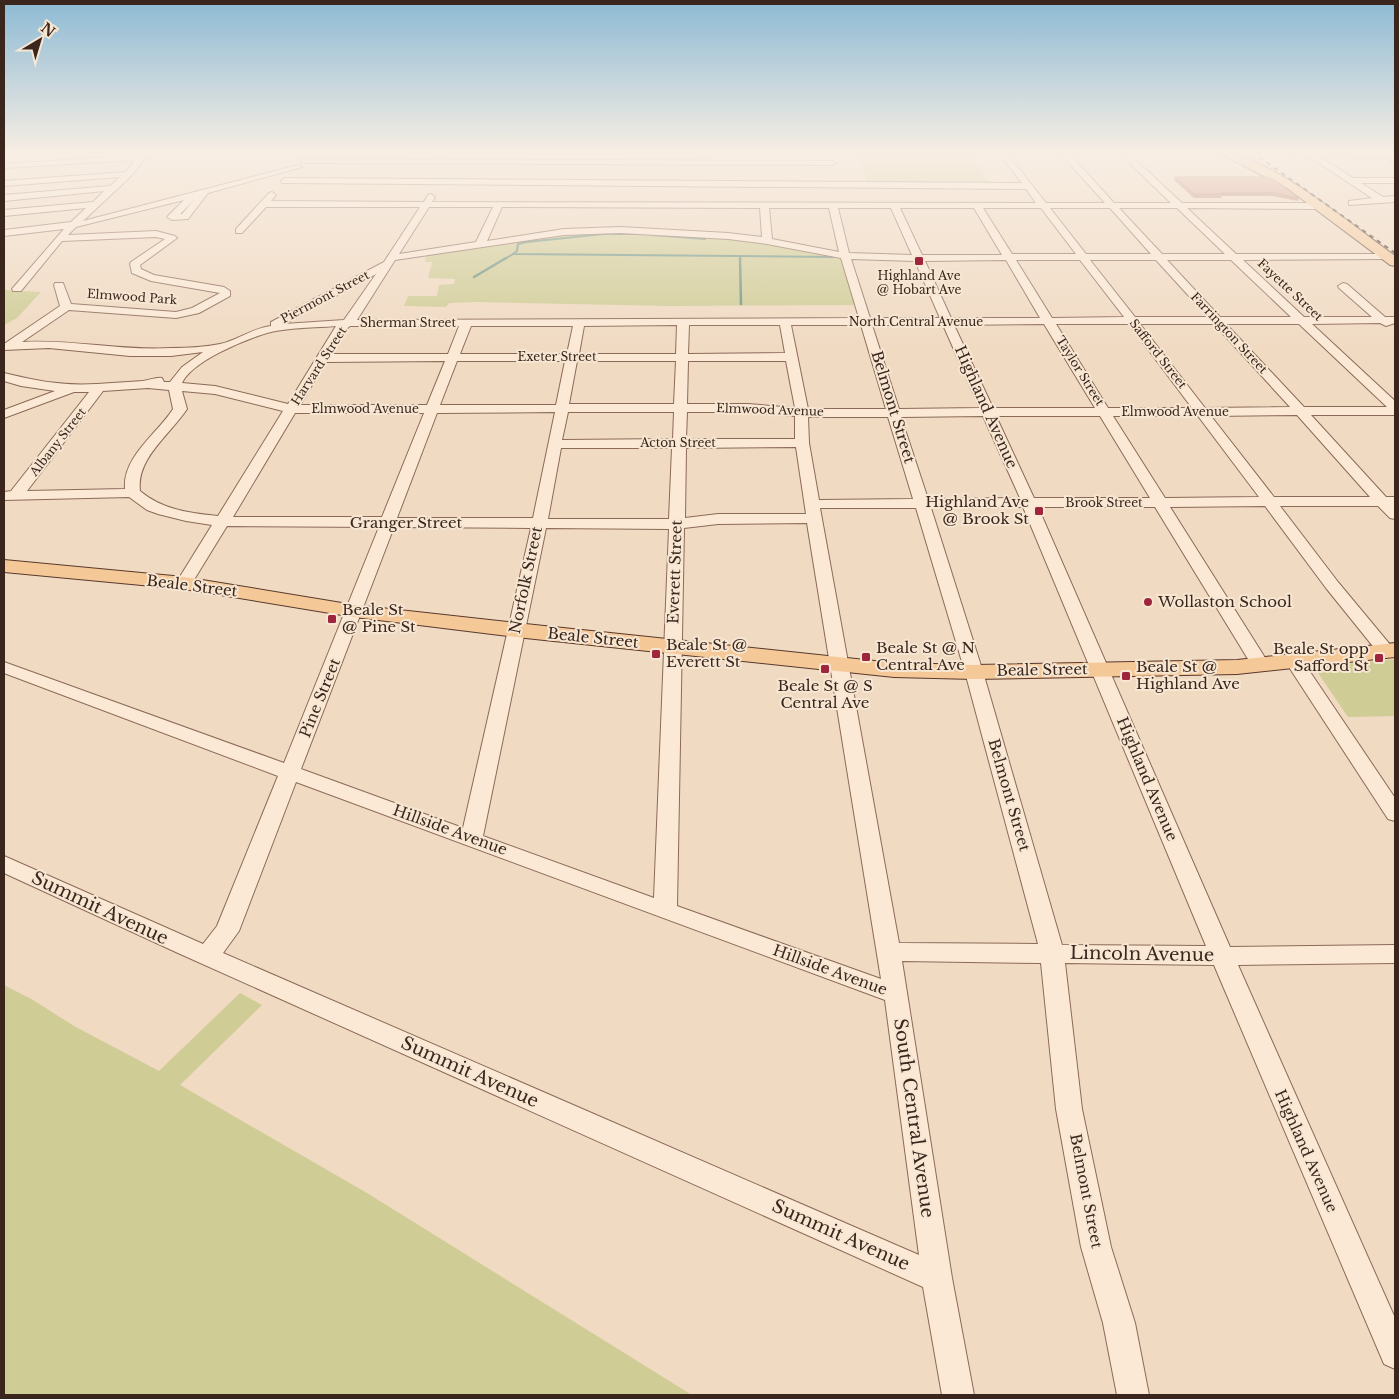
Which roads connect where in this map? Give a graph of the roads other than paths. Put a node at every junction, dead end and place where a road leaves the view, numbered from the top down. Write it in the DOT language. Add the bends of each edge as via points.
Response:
graph roads {
  1 [pos="82,217"];
  2 [pos="110,217"];
  3 [pos="252,217"];
  4 [pos="418,217"];
  5 [pos="492,217"];
  6 [pos="569,217"];
  7 [pos="671,217"];
  8 [pos="708,217"];
  9 [pos="765,217"];
  10 [pos="840,217"];
  11 [pos="900,217"];
  12 [pos="984,217"];
  13 [pos="1053,217"];
  14 [pos="1122,217"];
  15 [pos="1191,217"];
  16 [pos="1334,217"];
  17 [pos="695,220"];
  18 [pos="567,224"];
  19 [pos="72,226"];
  20 [pos="239,231"];
  21 [pos="4,233"];
  22 [pos="163,235"];
  23 [pos="59,238"];
  24 [pos="767,241"];
  25 [pos="480,245"];
  26 [pos="845,256"];
  27 [pos="918,258"];
  28 [pos="1009,258"];
  29 [pos="1084,258"];
  30 [pos="1160,258"];
  31 [pos="1234,258"];
  32 [pos="1391,259"];
  33 [pos="389,261"];
  34 [pos="59,285"];
  35 [pos="1343,286"];
  36 [pos="17,289"];
  37 [pos="66,307"];
  38 [pos="1302,320"];
  39 [pos="1389,320"];
  40 [pos="947,321"];
  41 [pos="1049,321"];
  42 [pos="1133,321"];
  43 [pos="1218,321"];
  44 [pos="466,322"];
  45 [pos="579,322"];
  46 [pos="683,322"];
  47 [pos="785,322"];
  48 [pos="866,322"];
  49 [pos="346,323"];
  50 [pos="265,330"];
  51 [pos="1395,330"];
  52 [pos="223,347"];
  53 [pos="5,348"];
  54 [pos="572,357"];
  55 [pos="681,357"];
  56 [pos="790,357"];
  57 [pos="323,358"];
  58 [pos="452,358"];
  59 [pos="180,374"];
  60 [pos="4,377"];
  61 [pos="148,384"];
  62 [pos="175,387"];
  63 [pos="98,388"];
  64 [pos="79,389"];
  65 [pos="680,408"];
  66 [pos="291,409"];
  67 [pos="433,409"];
  68 [pos="562,409"];
  69 [pos="1395,409"];
  70 [pos="1106,412"];
  71 [pos="1202,412"];
  72 [pos="1302,412"];
  73 [pos="802,413"];
  74 [pos="895,413"];
  75 [pos="988,413"];
  76 [pos="4,414"];
  77 [pos="802,443"];
  78 [pos="554,444"];
  79 [pos="679,444"];
  80 [pos="133,493"];
  81 [pos="10,495"];
  82 [pos="1269,502"];
  83 [pos="1389,502"];
  84 [pos="921,503"];
  85 [pos="1029,503"];
  86 [pos="1161,503"];
  87 [pos="814,511"];
  88 [pos="1395,515"];
  89 [pos="222,521"];
  90 [pos="388,522"];
  91 [pos="539,524"];
  92 [pos="676,524"];
  93 [pos="4,566"];
  94 [pos="184,583"];
  95 [pos="354,611"];
  96 [pos="516,630"];
  97 [pos="673,647"];
  98 [pos="1391,651"];
  99 [pos="1294,660"];
  100 [pos="840,664"];
  101 [pos="1260,664"];
  102 [pos="4,667"];
  103 [pos="1100,670"];
  104 [pos="974,672"];
  105 [pos="290,772"];
  106 [pos="1388,793"];
  107 [pos="1395,814"];
  108 [pos="472,838"];
  109 [pos="4,864"];
  110 [pos="665,911"];
  111 [pos="889,952"];
  112 [pos="1051,954"];
  113 [pos="1395,954"];
  114 [pos="1222,955"];
  115 [pos="206,956"];
  116 [pos="896,994"];
  117 [pos="938,1278"];
  118 [pos="1395,1353"];
  119 [pos="958,1395"];
  120 [pos="1133,1395"];
  1 -- 19 [label="street"];
  2 -- 19 [label="street"];
  3 -- 20 [label="street"];
  4 -- 33 [label="street, Harvard Street"];
  5 -- 25 [label="street"];
  6 -- 18 [label="street"];
  7 -- 17 [label="street"];
  8 -- 17 [label="street"];
  9 -- 24 [label="street"];
  10 -- 26 [label="street, Belmont Street"];
  11 -- 27 [label="street, Highland Avenue"];
  12 -- 28 [label="street, Taylor Street"];
  13 -- 29 [label="street, Safford Street"];
  14 -- 30 [label="street, Farrington Street"];
  15 -- 31 [label="street, Fayette Street"];
  16 -- 32 [label="main road"];
  17 -- 18 [label="street" via="620,230"];
  17 -- 24 [label="street"];
  18 -- 25 [label="street"];
  19 -- 21 [label="street"];
  19 -- 23 [label="street"];
  22 -- 23 [label="street"];
  22 -- 37 [label="street, Elmwood Park" via="172,238 139,260 135,264 136,271 152,278 220,289 225,291 225,295 195,311 174,315"];
  23 -- 36 [label="street"];
  24 -- 26 [label="street"];
  25 -- 33 [label="street"];
  26 -- 27 [label="street"];
  26 -- 48 [label="street, Belmont Street"];
  27 -- 28 [label="street"];
  27 -- 40 [label="street, Highland Avenue"];
  28 -- 29 [label="street"];
  28 -- 41 [label="street, Taylor Street"];
  29 -- 30 [label="street"];
  29 -- 42 [label="street, Safford Street"];
  30 -- 31 [label="street"];
  30 -- 43 [label="street, Farrington Street"];
  31 -- 32 [label="street"];
  31 -- 38 [label="street, Fayette Street"];
  33 -- 49 [label="street, Harvard Street" via="352,319"];
  33 -- 50 [label="street, Piermont Street"];
  34 -- 37 [label="street"];
  35 -- 39 [label="street"];
  37 -- 53 [label="street, Elmwood Park"];
  38 -- 39 [label="street, North Central Avenue"];
  38 -- 43 [label="street, North Central Avenue"];
  38 -- 69 [label="street, Fayette Street"];
  39 -- 51 [label="street"];
  40 -- 41 [label="street, North Central Avenue"];
  40 -- 48 [label="street, North Central Avenue"];
  40 -- 75 [label="street, Highland Avenue"];
  41 -- 42 [label="street, North Central Avenue"];
  41 -- 70 [label="street, Taylor Street"];
  42 -- 43 [label="street, North Central Avenue"];
  42 -- 71 [label="street, Safford Street"];
  43 -- 72 [label="street, Farrington Street"];
  44 -- 45 [label="street, Sherman Street"];
  44 -- 49 [label="street, Sherman Street"];
  44 -- 58 [label="street, Pine Street"];
  45 -- 46 [label="street, Sherman Street"];
  45 -- 54 [label="street, Norfolk Street"];
  46 -- 47 [label="street, Sherman Street"];
  46 -- 55 [label="street, Everett Street"];
  47 -- 48 [label="street, North Central Avenue"];
  47 -- 56 [label="street"];
  48 -- 74 [label="street, Belmont Street"];
  49 -- 50 [label="street, Sherman Street"];
  49 -- 57 [label="street, Harvard Street"];
  50 -- 52 [label="street, Sherman Street"];
  52 -- 53 [label="street, Sherman Street" via="159,352 49,344"];
  52 -- 59 [label="street"];
  54 -- 55 [label="street, Exeter Street"];
  54 -- 58 [label="street, Exeter Street"];
  54 -- 68 [label="street, Norfolk Street"];
  55 -- 56 [label="street, Exeter Street"];
  55 -- 65 [label="street, Everett Street"];
  56 -- 73 [label="street"];
  57 -- 58 [label="street, Exeter Street"];
  57 -- 66 [label="street, Harvard Street"];
  58 -- 67 [label="street, Pine Street"];
  59 -- 61 [label="street, Elmwood Avenue"];
  59 -- 62 [label="street"];
  60 -- 64 [label="street, Elmwood Avenue" via="30,384"];
  61 -- 62 [label="street, Elmwood Avenue"];
  61 -- 63 [label="street, Elmwood Avenue"];
  62 -- 66 [label="street, Elmwood Avenue" via="215,390"];
  62 -- 80 [label="street" via="180,409 138,464 133,475"];
  63 -- 64 [label="street, Elmwood Avenue"];
  63 -- 81 [label="street, Albany Street"];
  64 -- 76 [label="street"];
  65 -- 68 [label="street, Elmwood Avenue"];
  65 -- 73 [label="street, Elmwood Avenue" via="748,408"];
  65 -- 79 [label="street, Everett Street"];
  66 -- 67 [label="street, Elmwood Avenue"];
  66 -- 89 [label="street, Harvard Street"];
  67 -- 68 [label="street, Elmwood Avenue"];
  67 -- 90 [label="street, Pine Street"];
  68 -- 78 [label="street, Norfolk Street"];
  69 -- 72 [label="street, Elmwood Avenue"];
  70 -- 71 [label="street, Elmwood Avenue"];
  70 -- 75 [label="street, Elmwood Avenue"];
  70 -- 86 [label="street, Taylor Street"];
  71 -- 72 [label="street, Elmwood Avenue"];
  71 -- 82 [label="street, Safford Street"];
  72 -- 83 [label="street, Farrington Street"];
  73 -- 74 [label="street, Elmwood Avenue"];
  73 -- 77 [label="street"];
  74 -- 75 [label="street, Elmwood Avenue"];
  74 -- 84 [label="street, Belmont Street"];
  75 -- 85 [label="street, Highland Avenue"];
  77 -- 79 [label="street, Acton Street"];
  77 -- 87 [label="street"];
  78 -- 79 [label="street, Acton Street"];
  78 -- 91 [label="street, Norfolk Street"];
  79 -- 92 [label="street, Everett Street"];
  80 -- 81 [label="street"];
  80 -- 89 [label="street, Granger Street" via="140,500 166,512"];
  82 -- 83 [label="street, Brook Street"];
  82 -- 86 [label="street, Brook Street"];
  82 -- 98 [label="street, Safford Street" via="1332,585"];
  83 -- 88 [label="street, Farrington Street"];
  84 -- 85 [label="street, Brook Street"];
  84 -- 87 [label="street, Brook Street"];
  84 -- 104 [label="street, Belmont Street"];
  85 -- 86 [label="street, Brook Street"];
  85 -- 103 [label="street, Highland Avenue"];
  86 -- 101 [label="street, Taylor Street"];
  87 -- 92 [label="street, Granger Street"];
  87 -- 100 [label="street"];
  89 -- 90 [label="street, Granger Street"];
  89 -- 94 [label="street, Harvard Street"];
  90 -- 91 [label="street, Granger Street"];
  90 -- 95 [label="street, Pine Street"];
  91 -- 92 [label="street, Granger Street"];
  91 -- 96 [label="street, Norfolk Street"];
  92 -- 97 [label="street, Everett Street"];
  93 -- 94 [label="main road, Beale Street"];
  94 -- 95 [label="main road, Beale Street"];
  95 -- 96 [label="main road, Beale Street"];
  95 -- 105 [label="street, Pine Street"];
  96 -- 97 [label="main road, Beale Street"];
  96 -- 108 [label="street, Norfolk Street"];
  97 -- 100 [label="main road, Beale Street"];
  97 -- 110 [label="street, Everett Street"];
  98 -- 99 [label="main road, Beale Street"];
  99 -- 101 [label="main road, Beale Street"];
  99 -- 106 [label="street"];
  100 -- 104 [label="main road, Beale Street" via="894,670"];
  100 -- 111 [label="street, South Central Avenue"];
  101 -- 103 [label="main road, Beale Street"];
  102 -- 105 [label="street, Hillside Avenue"];
  103 -- 104 [label="main road, Beale Street"];
  103 -- 114 [label="street, Highland Avenue"];
  104 -- 112 [label="street, Belmont Street"];
  105 -- 108 [label="street, Hillside Avenue"];
  105 -- 115 [label="street, Pine Street" via="227,932"];
  106 -- 107 [label="street"];
  108 -- 110 [label="street, Hillside Avenue"];
  109 -- 115 [label="street, Summit Avenue"];
  110 -- 116 [label="street, Hillside Avenue"];
  111 -- 112 [label="street, Lincoln Avenue"];
  111 -- 116 [label="street, South Central Avenue"];
  112 -- 114 [label="street, Lincoln Avenue"];
  112 -- 120 [label="street, Belmont Street" via="1070,1108 1096,1247 1119,1323"];
  113 -- 114 [label="street, Lincoln Avenue"];
  114 -- 118 [label="street, Highland Avenue"];
  115 -- 117 [label="street, Summit Avenue"];
  116 -- 117 [label="street, South Central Avenue"];
  117 -- 119 [label="street, South Central Avenue"];
}
